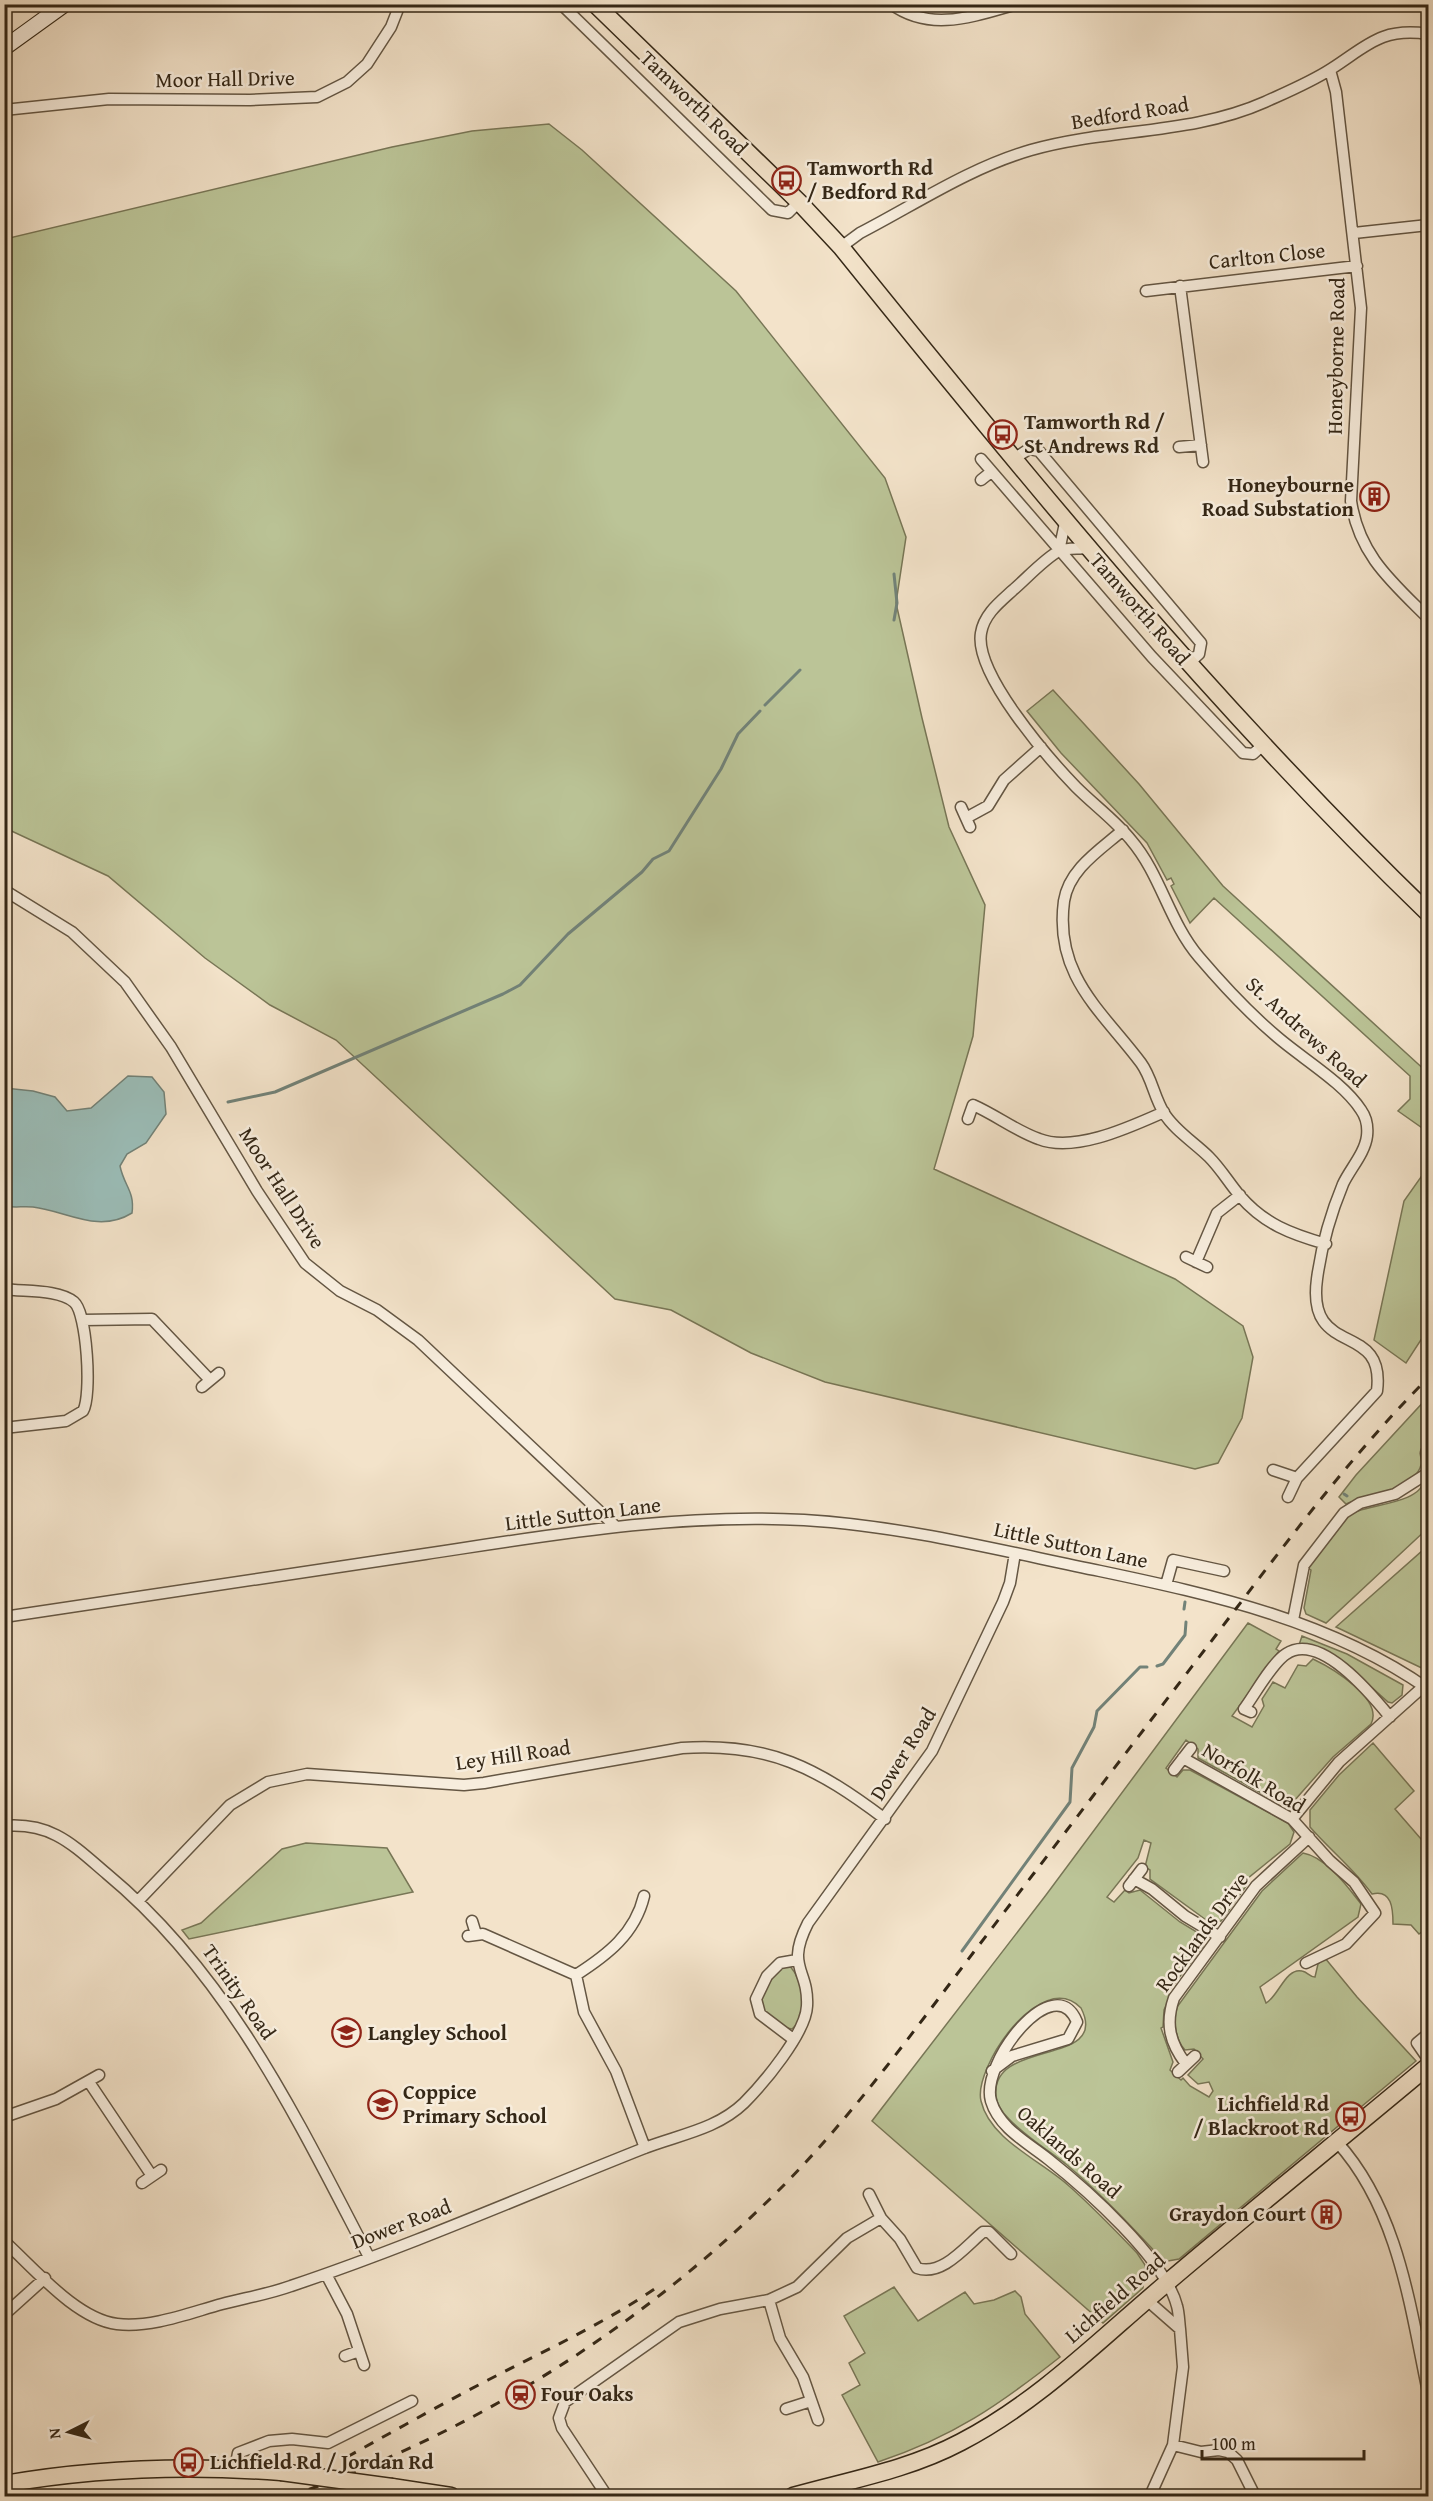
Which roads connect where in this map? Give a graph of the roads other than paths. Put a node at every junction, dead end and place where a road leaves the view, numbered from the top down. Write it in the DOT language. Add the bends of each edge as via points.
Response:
graph roads {
  1 [pos="65,4"];
  2 [pos="400,4"];
  3 [pos="561,4"];
  4 [pos="595,4"];
  5 [pos="891,4"];
  6 [pos="1017,4"];
  7 [pos="1428,34"];
  8 [pos="4,48"];
  9 [pos="1330,70"];
  10 [pos="4,110"];
  11 [pos="800,202"];
  12 [pos="1428,225"];
  13 [pos="1354,233"];
  14 [pos="841,248"];
  15 [pos="1358,266"];
  16 [pos="1180,286"];
  17 [pos="1146,291"];
  18 [pos="1201,445"];
  19 [pos="1179,447"];
  20 [pos="981,459"];
  21 [pos="1012,460"];
  22 [pos="1203,462"];
  23 [pos="991,472"];
  24 [pos="981,480"];
  25 [pos="1065,524"];
  26 [pos="1086,548"];
  27 [pos="1059,551"];
  28 [pos="1426,611"];
  29 [pos="1188,664"];
  30 [pos="1263,745"];
  31 [pos="1041,747"];
  32 [pos="961,807"];
  33 [pos="1123,830"];
  34 [pos="4,890"];
  35 [pos="1428,913"];
  36 [pos="1164,1112"];
  37 [pos="968,1119"];
  38 [pos="1240,1196"];
  39 [pos="1326,1244"];
  40 [pos="1207,1267"];
  41 [pos="4,1290"];
  42 [pos="83,1320"];
  43 [pos="210,1380"];
  44 [pos="4,1428"];
  45 [pos="1426,1453"];
  46 [pos="1428,1467"];
  47 [pos="1273,1470"];
  48 [pos="1428,1473"];
  49 [pos="1297,1478"];
  50 [pos="1288,1497"];
  51 [pos="614,1525"];
  52 [pos="1015,1553"];
  53 [pos="1224,1571"];
  54 [pos="1166,1585"];
  55 [pos="4,1617"];
  56 [pos="1293,1620"];
  57 [pos="1426,1687"];
  58 [pos="1251,1712"];
  59 [pos="1390,1717"];
  60 [pos="1191,1748"];
  61 [pos="1183,1758"];
  62 [pos="1174,1770"];
  63 [pos="1292,1818"];
  64 [pos="885,1819"];
  65 [pos="4,1826"];
  66 [pos="1309,1837"];
  67 [pos="1142,1869"];
  68 [pos="139,1900"];
  69 [pos="645,1904"];
  70 [pos="472,1921"];
  71 [pos="1220,1936"];
  72 [pos="797,1960"];
  73 [pos="1306,1963"];
  74 [pos="576,1975"];
  75 [pos="1428,2034"];
  76 [pos="794,2039"];
  77 [pos="1428,2060"];
  78 [pos="1186,2064"];
  79 [pos="1428,2066"];
  80 [pos="992,2071"];
  81 [pos="99,2075"];
  82 [pos="89,2082"];
  83 [pos="4,2117"];
  84 [pos="1337,2142"];
  85 [pos="645,2148"];
  86 [pos="142,2183"];
  87 [pos="868,2194"];
  88 [pos="881,2218"];
  89 [pos="4,2241"];
  90 [pos="1011,2254"];
  91 [pos="369,2257"];
  92 [pos="326,2274"];
  93 [pos="45,2278"];
  94 [pos="1167,2283"];
  95 [pos="769,2300"];
  96 [pos="1149,2301"];
  97 [pos="4,2315"];
  98 [pos="1180,2329"];
  99 [pos="359,2351"];
  100 [pos="345,2356"];
  101 [pos="364,2365"];
  102 [pos="1428,2392"];
  103 [pos="411,2401"];
  104 [pos="811,2401"];
  105 [pos="786,2409"];
  106 [pos="818,2420"];
  107 [pos="1173,2445"];
  108 [pos="235,2469"];
  109 [pos="4,2484"];
  110 [pos="451,2496"];
  111 [pos="607,2496"];
  112 [pos="793,2496"];
  113 [pos="1150,2496"];
  114 [pos="1255,2496"];
  1 -- 8 [label="street"];
  2 -- 10 [label="street, Moor Hall Drive" via="391,27 367,64 347,82 317,97 110,99"];
  3 -- 11 [label="street, Tamworth Road" via="772,210 788,213"];
  4 -- 11 [label="main road, Tamworth Road"];
  5 -- 6 [label="street" via="913,17 949,21"];
  7 -- 9 [label="street, Bedford Road" via="1405,31 1375,39"];
  9 -- 13 [label="street, Honeyborne Road"];
  9 -- 14 [label="street, Bedford Road" via="1256,106 1211,120 1057,144 993,162 860,233"];
  11 -- 14 [label="main road, Tamworth Road"];
  12 -- 13 [label="street"];
  13 -- 15 [label="street, Honeyborne Road"];
  14 -- 21 [label="main road, Tamworth Road"];
  15 -- 16 [label="street, Carlton Close"];
  15 -- 28 [label="street, Honeyborne Road" via="1360,308 1352,501 1355,524 1366,552"];
  16 -- 17 [label="street, Carlton Close"];
  16 -- 18 [label="street"];
  18 -- 19 [label="street"];
  18 -- 22 [label="street"];
  20 -- 23 [label="street, Tamworth Road"];
  21 -- 25 [label="main road, Tamworth Road"];
  21 -- 29 [label="street, Tamworth Road" via="1029,449 1039,451 1201,643 1199,654"];
  23 -- 24 [label="street"];
  23 -- 27 [label="street, Tamworth Road"];
  25 -- 26 [label="main road, Tamworth Road"];
  25 -- 27 [label="street"];
  26 -- 27 [label="street"];
  26 -- 29 [label="main road, Tamworth Road"];
  27 -- 30 [label="street, Tamworth Road" via="1243,753 1253,754"];
  27 -- 31 [label="street, St. Andrews Road" via="996,606 981,632 988,671"];
  29 -- 30 [label="main road, Tamworth Road"];
  30 -- 35 [label="main road, Tamworth Road"];
  31 -- 32 [label="street" via="1004,780 988,806 968,823"];
  31 -- 33 [label="street, St. Andrews Road" via="1077,788"];
  33 -- 36 [label="street" via="1071,880 1064,899 1065,937 1081,989 1143,1066"];
  33 -- 39 [label="street, St. Andrews Road" via="1151,866 1175,919 1198,956 1273,1034 1344,1091 1363,1112 1368,1133 1365,1144 1342,1187"];
  34 -- 51 [label="street, Moor Hall Drive" via="72,932 125,982 171,1047 305,1263 340,1291 376,1310 418,1340"];
  36 -- 37 [label="street" via="1101,1137 1054,1142 1029,1135 973,1105"];
  36 -- 38 [label="street" via="1213,1161"];
  38 -- 39 [label="street" via="1281,1229"];
  38 -- 40 [label="street" via="1217,1213 1191,1259"];
  39 -- 49 [label="street, St. Andrews Road" via="1317,1277 1319,1314 1332,1332 1369,1351 1376,1363 1377,1391"];
  41 -- 42 [label="street" via="72,1300"];
  42 -- 43 [label="street" via="152,1319"];
  42 -- 44 [label="street" via="88,1393 83,1411 66,1421"];
  45 -- 46 [label="street"];
  47 -- 49 [label="street"];
  48 -- 56 [label="street" via="1395,1494 1360,1503 1344,1513 1304,1565"];
  49 -- 50 [label="street, St. Andrews Road"];
  51 -- 52 [label="street, Little Sutton Lane" via="802,1520 901,1530"];
  51 -- 55 [label="street, Little Sutton Lane"];
  52 -- 54 [label="street, Little Sutton Lane"];
  52 -- 64 [label="street, Dower Road" via="1003,1602 960,1696 922,1767"];
  53 -- 54 [label="street, Little Sutton Lane" via="1173,1560"];
  54 -- 56 [label="street, Little Sutton Lane"];
  56 -- 57 [label="street, Little Sutton Lane" via="1380,1658"];
  57 -- 59 [label="street"];
  58 -- 59 [label="street" via="1244,1709 1284,1655 1296,1650 1328,1657 1348,1669"];
  59 -- 63 [label="street" via="1339,1762"];
  60 -- 61 [label="street, Norfolk Road"];
  61 -- 62 [label="street, Norfolk Road"];
  61 -- 63 [label="street, Norfolk Road"];
  63 -- 66 [label="street, Norfolk Road"];
  64 -- 68 [label="street, Ley Hill Road" via="809,1769 745,1748 682,1748 464,1785 307,1774 268,1782 230,1805"];
  64 -- 72 [label="street, Dower Road" via="808,1923"];
  65 -- 68 [label="street, Trinity Road" via="30,1826 58,1834"];
  66 -- 71 [label="street, Rocklands Drive" via="1256,1886"];
  66 -- 73 [label="street, Norfolk Road" via="1354,1882 1375,1913 1346,1944"];
  67 -- 71 [label="street" via="1132,1882 1158,1894 1185,1917"];
  68 -- 91 [label="street, Trinity Road" via="178,1940 252,2043"];
  69 -- 74 [label="street" via="611,1951"];
  70 -- 74 [label="street" via="472,1935 483,1934"];
  71 -- 78 [label="street, Rocklands Drive" via="1174,1998 1169,2012 1171,2041"];
  72 -- 76 [label="street, Dower Road" via="807,2004 805,2019"];
  72 -- 76 [label="street" via="780,1963 767,1976 756,1999 760,2014"];
  74 -- 85 [label="street" via="584,2012 616,2072"];
  75 -- 77 [label="street" via="1417,2043"];
  76 -- 85 [label="street, Dower Road" via="732,2113 711,2125"];
  79 -- 84 [label="main road, Lichfield Road"];
  80 -- 80 [label="street" via="1030,2017 1056,2004 1073,2012 1077,2022 1068,2039 1012,2056"];
  80 -- 94 [label="street, Oaklands Road" via="989,2089 998,2116 1107,2210"];
  81 -- 82 [label="street"];
  82 -- 83 [label="street" via="56,2099"];
  82 -- 86 [label="street" via="157,2173"];
  84 -- 94 [label="main road, Lichfield Road"];
  84 -- 102 [label="street" via="1372,2188 1386,2222"];
  85 -- 91 [label="street, Dower Road"];
  87 -- 88 [label="street"];
  88 -- 90 [label="street" via="900,2240 912,2264 923,2271 943,2266 983,2232 989,2232"];
  88 -- 95 [label="street" via="847,2238 796,2287"];
  89 -- 93 [label="street, Dower Road"];
  91 -- 92 [label="street, Dower Road"];
  92 -- 93 [label="street, Dower Road" via="289,2287 137,2324 105,2322 92,2316"];
  92 -- 99 [label="street" via="347,2314"];
  93 -- 97 [label="street"];
  94 -- 96 [label="main road, Lichfield Road"];
  94 -- 98 [label="street, Oaklands Road" via="1177,2305"];
  95 -- 104 [label="street" via="780,2338 803,2377"];
  95 -- 111 [label="street" via="720,2309 680,2322 565,2402 559,2418 561,2428"];
  96 -- 98 [label="street"];
  96 -- 112 [label="main road, Lichfield Road" via="1002,2419 894,2470"];
  98 -- 107 [label="street, Oaklands Road" via="1183,2367"];
  99 -- 100 [label="street"];
  99 -- 101 [label="street"];
  103 -- 108 [label="street" via="328,2443 269,2440 245,2449 238,2453"];
  104 -- 105 [label="street"];
  104 -- 106 [label="street"];
  107 -- 113 [label="street, Oaklands Road"];
  107 -- 114 [label="street" via="1201,2452 1228,2452 1237,2460"];
  108 -- 109 [label="main road" via="70,2473"];
  108 -- 110 [label="main road, bridge"];
}
